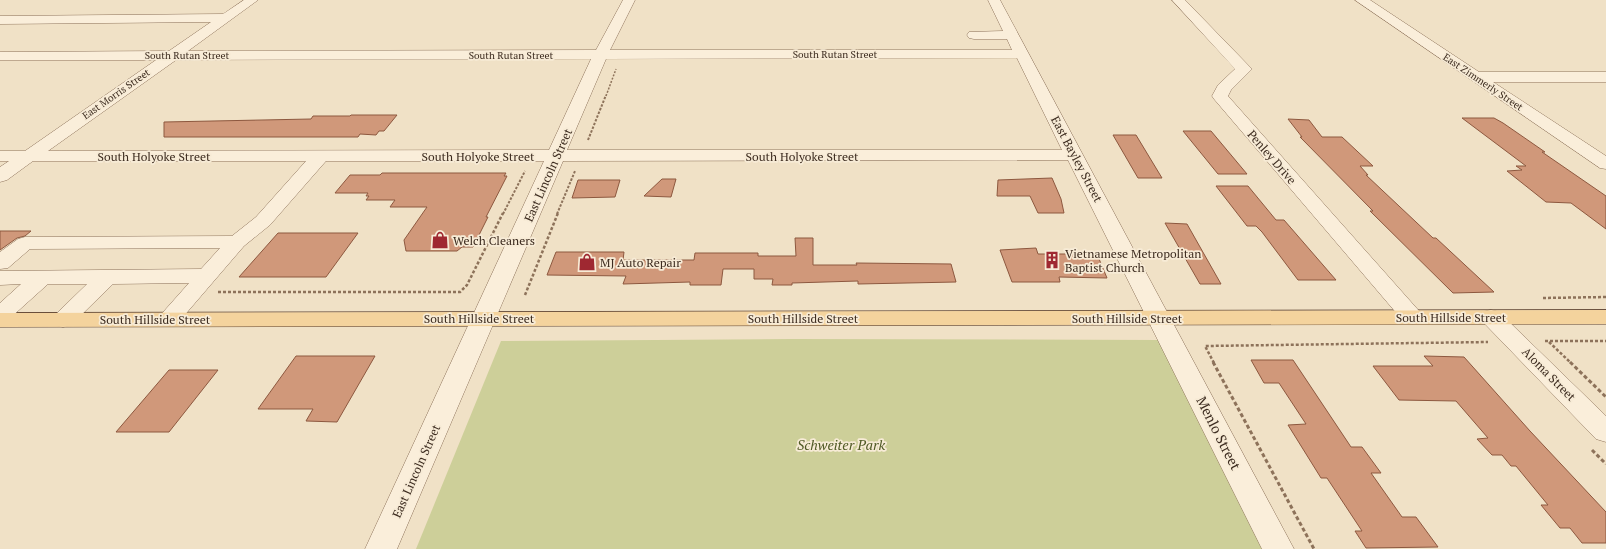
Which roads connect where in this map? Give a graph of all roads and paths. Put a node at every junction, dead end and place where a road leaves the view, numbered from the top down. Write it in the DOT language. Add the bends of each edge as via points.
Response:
graph roads {
  1 [pos="252,0"];
  2 [pos="629,0"];
  3 [pos="994,0"];
  4 [pos="1178,0"];
  5 [pos="1361,0"];
  6 [pos="227,18"];
  7 [pos="0,20"];
  8 [pos="974,35"];
  9 [pos="1012,35"];
  10 [pos="601,54"];
  11 [pos="1022,54"];
  12 [pos="172,55"];
  13 [pos="0,56"];
  14 [pos="1476,77"];
  15 [pos="1606,77"];
  16 [pos="1075,155"];
  17 [pos="0,156"];
  18 [pos="27,156"];
  19 [pos="321,156"];
  20 [pos="556,156"];
  21 [pos="1606,164"];
  22 [pos="0,176"];
  23 [pos="237,242"];
  24 [pos="0,263"];
  25 [pos="43,277"];
  26 [pos="107,277"];
  27 [pos="0,278"];
  28 [pos="200,284"];
  29 [pos="460,292"];
  30 [pos="0,315"];
  31 [pos="1412,317"];
  32 [pos="1491,317"];
  33 [pos="1606,317"];
  34 [pos="485,318"];
  35 [pos="1159,318"];
  36 [pos="169,319"];
  37 [pos="0,320"];
  38 [pos="63,320"];
  39 [pos="1548,341"];
  40 [pos="1516,342"];
  41 [pos="1606,342"];
  42 [pos="1606,397"];
  43 [pos="1606,432"];
  44 [pos="381,549"];
  45 [pos="1278,549"];
  46 [pos="1314,549"];
  1 -- 6 [label="street, East Morris Street"];
  2 -- 10 [label="street, East Lincoln Street"];
  3 -- 9 [label="street, East Bayley Street"];
  4 -- 31 [label="street, Penley Drive" via="1244,69 1224,88 1220,96"];
  5 -- 14 [label="street, East Zimmerly Street"];
  6 -- 7 [label="street"];
  6 -- 12 [label="street, East Morris Street"];
  8 -- 9 [label="street"];
  9 -- 11 [label="street, East Bayley Street"];
  10 -- 11 [label="street, South Rutan Street"];
  10 -- 12 [label="street, South Rutan Street"];
  10 -- 20 [label="street, East Lincoln Street"];
  11 -- 16 [label="street, East Bayley Street"];
  12 -- 13 [label="street, South Rutan Street"];
  12 -- 18 [label="street, East Morris Street"];
  14 -- 15 [label="street"];
  14 -- 21 [label="street, East Zimmerly Street"];
  16 -- 20 [label="street, South Holyoke Street"];
  16 -- 35 [label="street, East Bayley Street"];
  17 -- 18 [label="street, South Holyoke Street"];
  18 -- 19 [label="street, South Holyoke Street"];
  18 -- 22 [label="street, East Morris Street"];
  19 -- 20 [label="street, South Holyoke Street"];
  19 -- 23 [label="street" via="263,221"];
  20 -- 34 [label="street, East Lincoln Street"];
  23 -- 24 [label="street" via="25,243"];
  23 -- 28 [label="street"];
  25 -- 26 [label="street"];
  25 -- 27 [label="street"];
  25 -- 30 [label="street"];
  26 -- 28 [label="street"];
  26 -- 38 [label="street"];
  28 -- 29 [label="path"];
  28 -- 36 [label="street"];
  31 -- 32 [label="main road, South Hillside Street"];
  31 -- 35 [label="main road, South Hillside Street"];
  32 -- 33 [label="main road, South Hillside Street"];
  32 -- 40 [label="street, Aloma Street"];
  34 -- 35 [label="main road, South Hillside Street"];
  34 -- 36 [label="main road, South Hillside Street"];
  34 -- 44 [label="street, East Lincoln Street"];
  35 -- 45 [label="street, Menlo Street"];
  36 -- 38 [label="main road, South Hillside Street"];
  37 -- 38 [label="main road, South Hillside Street"];
  39 -- 40 [label="path"];
  39 -- 41 [label="path"];
  39 -- 42 [label="path"];
  40 -- 43 [label="street, Aloma Street"];
  40 -- 46 [label="path" via="1205,346"];
}
